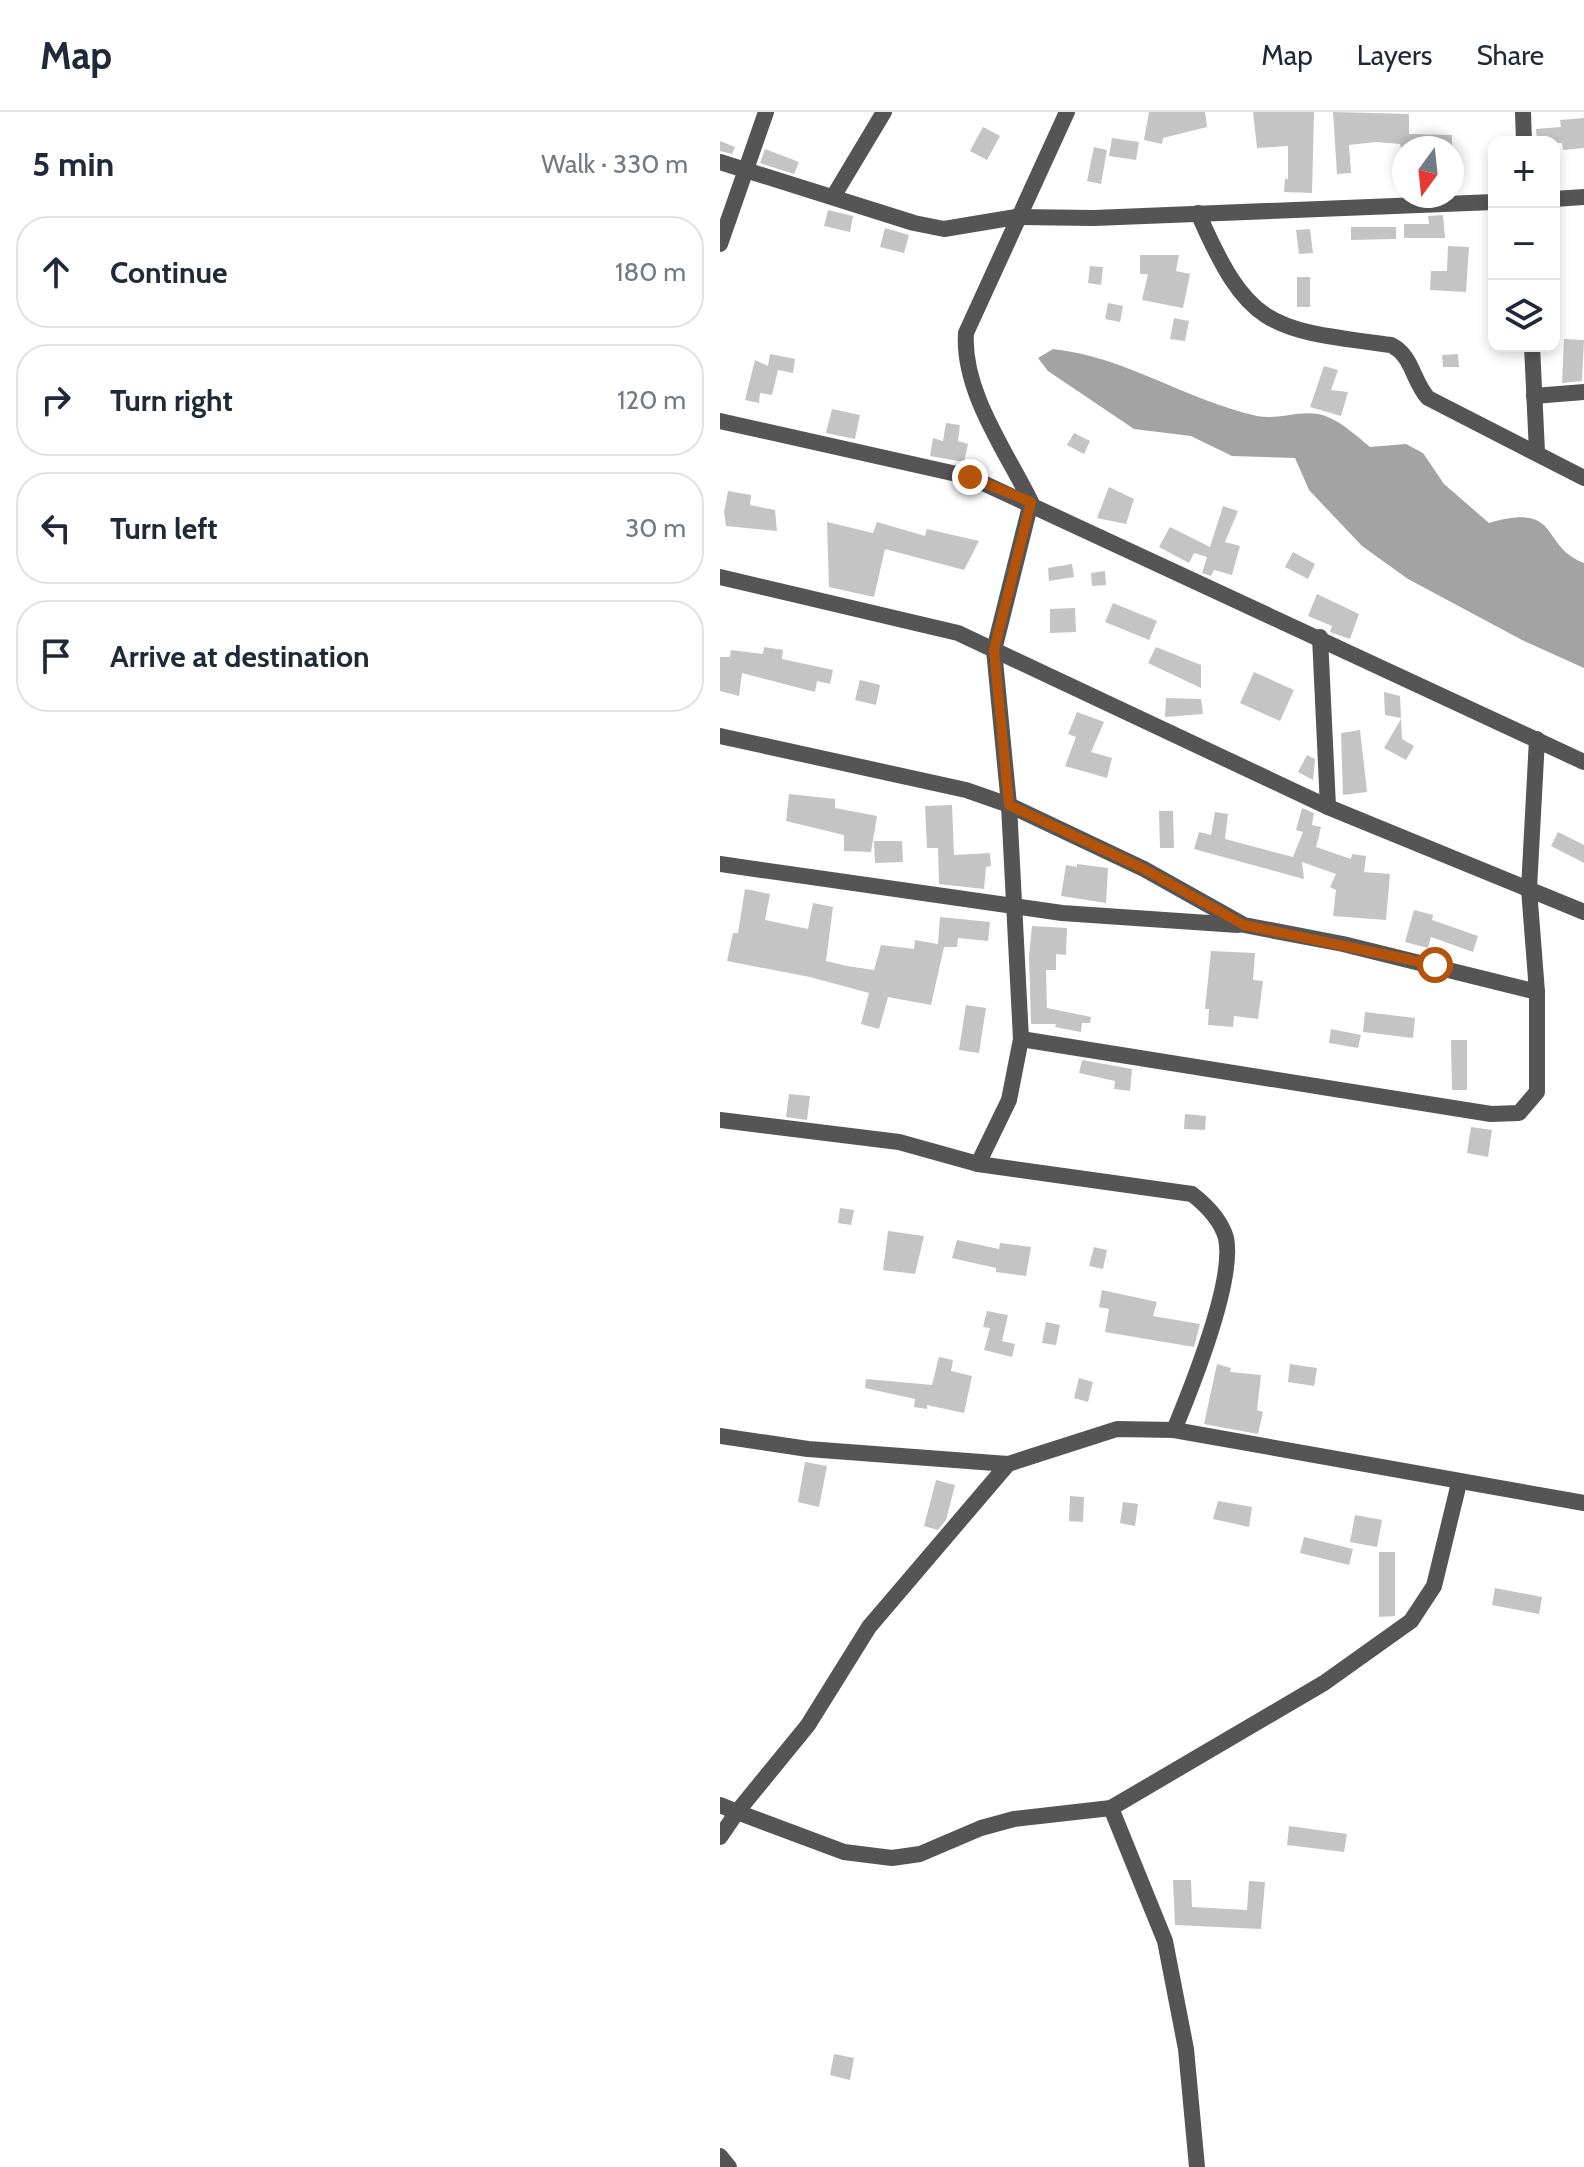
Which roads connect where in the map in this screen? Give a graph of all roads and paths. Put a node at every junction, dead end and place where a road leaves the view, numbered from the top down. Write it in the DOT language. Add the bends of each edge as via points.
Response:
graph roads {
  1 [pos="766,112"];
  2 [pos="884,112"];
  3 [pos="1067,112"];
  4 [pos="1523,112"];
  5 [pos="1524,136"];
  6 [pos="720,162"];
  7 [pos="745,171"];
  8 [pos="833,197"];
  9 [pos="1584,197"];
  10 [pos="1560,199"];
  11 [pos="1488,202"];
  12 [pos="1198,213"];
  13 [pos="1016,217"];
  14 [pos="720,244"];
  15 [pos="1532,352"];
  16 [pos="1584,392"];
  17 [pos="1534,396"];
  18 [pos="720,421"];
  19 [pos="1537,452"];
  20 [pos="1584,478"];
  21 [pos="1031,502"];
  22 [pos="720,577"];
  23 [pos="1320,637"];
  24 [pos="994,650"];
  25 [pos="720,736"];
  26 [pos="1537,739"];
  27 [pos="1584,762"];
  28 [pos="1009,805"];
  29 [pos="1328,807"];
  30 [pos="720,864"];
  31 [pos="1529,889"];
  32 [pos="1013,907"];
  33 [pos="1584,912"];
  34 [pos="1244,925"];
  35 [pos="1537,992"];
  36 [pos="1021,1039"];
  37 [pos="720,1120"];
  38 [pos="978,1164"];
  39 [pos="1174,1430"];
  40 [pos="720,1436"];
  41 [pos="1008,1464"];
  42 [pos="1459,1483"];
  43 [pos="1584,1503"];
  44 [pos="720,1805"];
  45 [pos="1111,1808"];
  46 [pos="737,1812"];
  47 [pos="720,1837"];
  48 [pos="720,2156"];
  49 [pos="729,2167"];
  50 [pos="1197,2167"];
  1 -- 7 [label="street"];
  2 -- 8 [label="street"];
  3 -- 13 [label="street"];
  4 -- 5 [label="street"];
  6 -- 7 [label="street"];
  7 -- 8 [label="street"];
  7 -- 14 [label="street"];
  8 -- 13 [label="street" via="944,229"];
  9 -- 10 [label="street"];
  11 -- 12 [label="street"];
  12 -- 13 [label="street"];
  12 -- 19 [label="street" via="1221,264 1264,317 1286,328 1391,345 1402,351 1428,398"];
  13 -- 21 [label="street" via="966,333 965,350 975,392"];
  15 -- 17 [label="street"];
  16 -- 17 [label="street"];
  17 -- 19 [label="street"];
  18 -- 21 [label="street" via="970,477"];
  19 -- 20 [label="street"];
  21 -- 23 [label="street"];
  21 -- 24 [label="street"];
  22 -- 24 [label="street" via="958,633"];
  23 -- 26 [label="street"];
  23 -- 29 [label="street"];
  24 -- 28 [label="street"];
  24 -- 29 [label="street"];
  25 -- 28 [label="street" via="966,790"];
  26 -- 27 [label="street"];
  26 -- 31 [label="street"];
  28 -- 32 [label="street"];
  28 -- 34 [label="street" via="1144,869"];
  29 -- 31 [label="street"];
  30 -- 32 [label="street"];
  31 -- 33 [label="street"];
  31 -- 35 [label="street"];
  32 -- 34 [label="street"];
  32 -- 36 [label="street"];
  34 -- 35 [label="street"];
  35 -- 36 [label="street" via="1537,1092 1519,1113 1491,1114"];
  36 -- 38 [label="street" via="1009,1100"];
  37 -- 38 [label="street" via="899,1142"];
  38 -- 39 [label="street" via="1192,1194 1206,1205 1225,1237 1227,1254 1211,1332"];
  39 -- 41 [label="street" via="1117,1429"];
  39 -- 42 [label="street"];
  40 -- 41 [label="street" via="808,1449"];
  41 -- 46 [label="street" via="869,1627 808,1725"];
  42 -- 43 [label="street"];
  42 -- 45 [label="street" via="1434,1586 1411,1621 1324,1683"];
  44 -- 46 [label="street"];
  45 -- 46 [label="street" via="1014,1819 920,1854 892,1858 844,1852"];
  45 -- 50 [label="street" via="1165,1941 1186,2049"];
  46 -- 47 [label="street"];
  48 -- 49 [label="street"];
}
